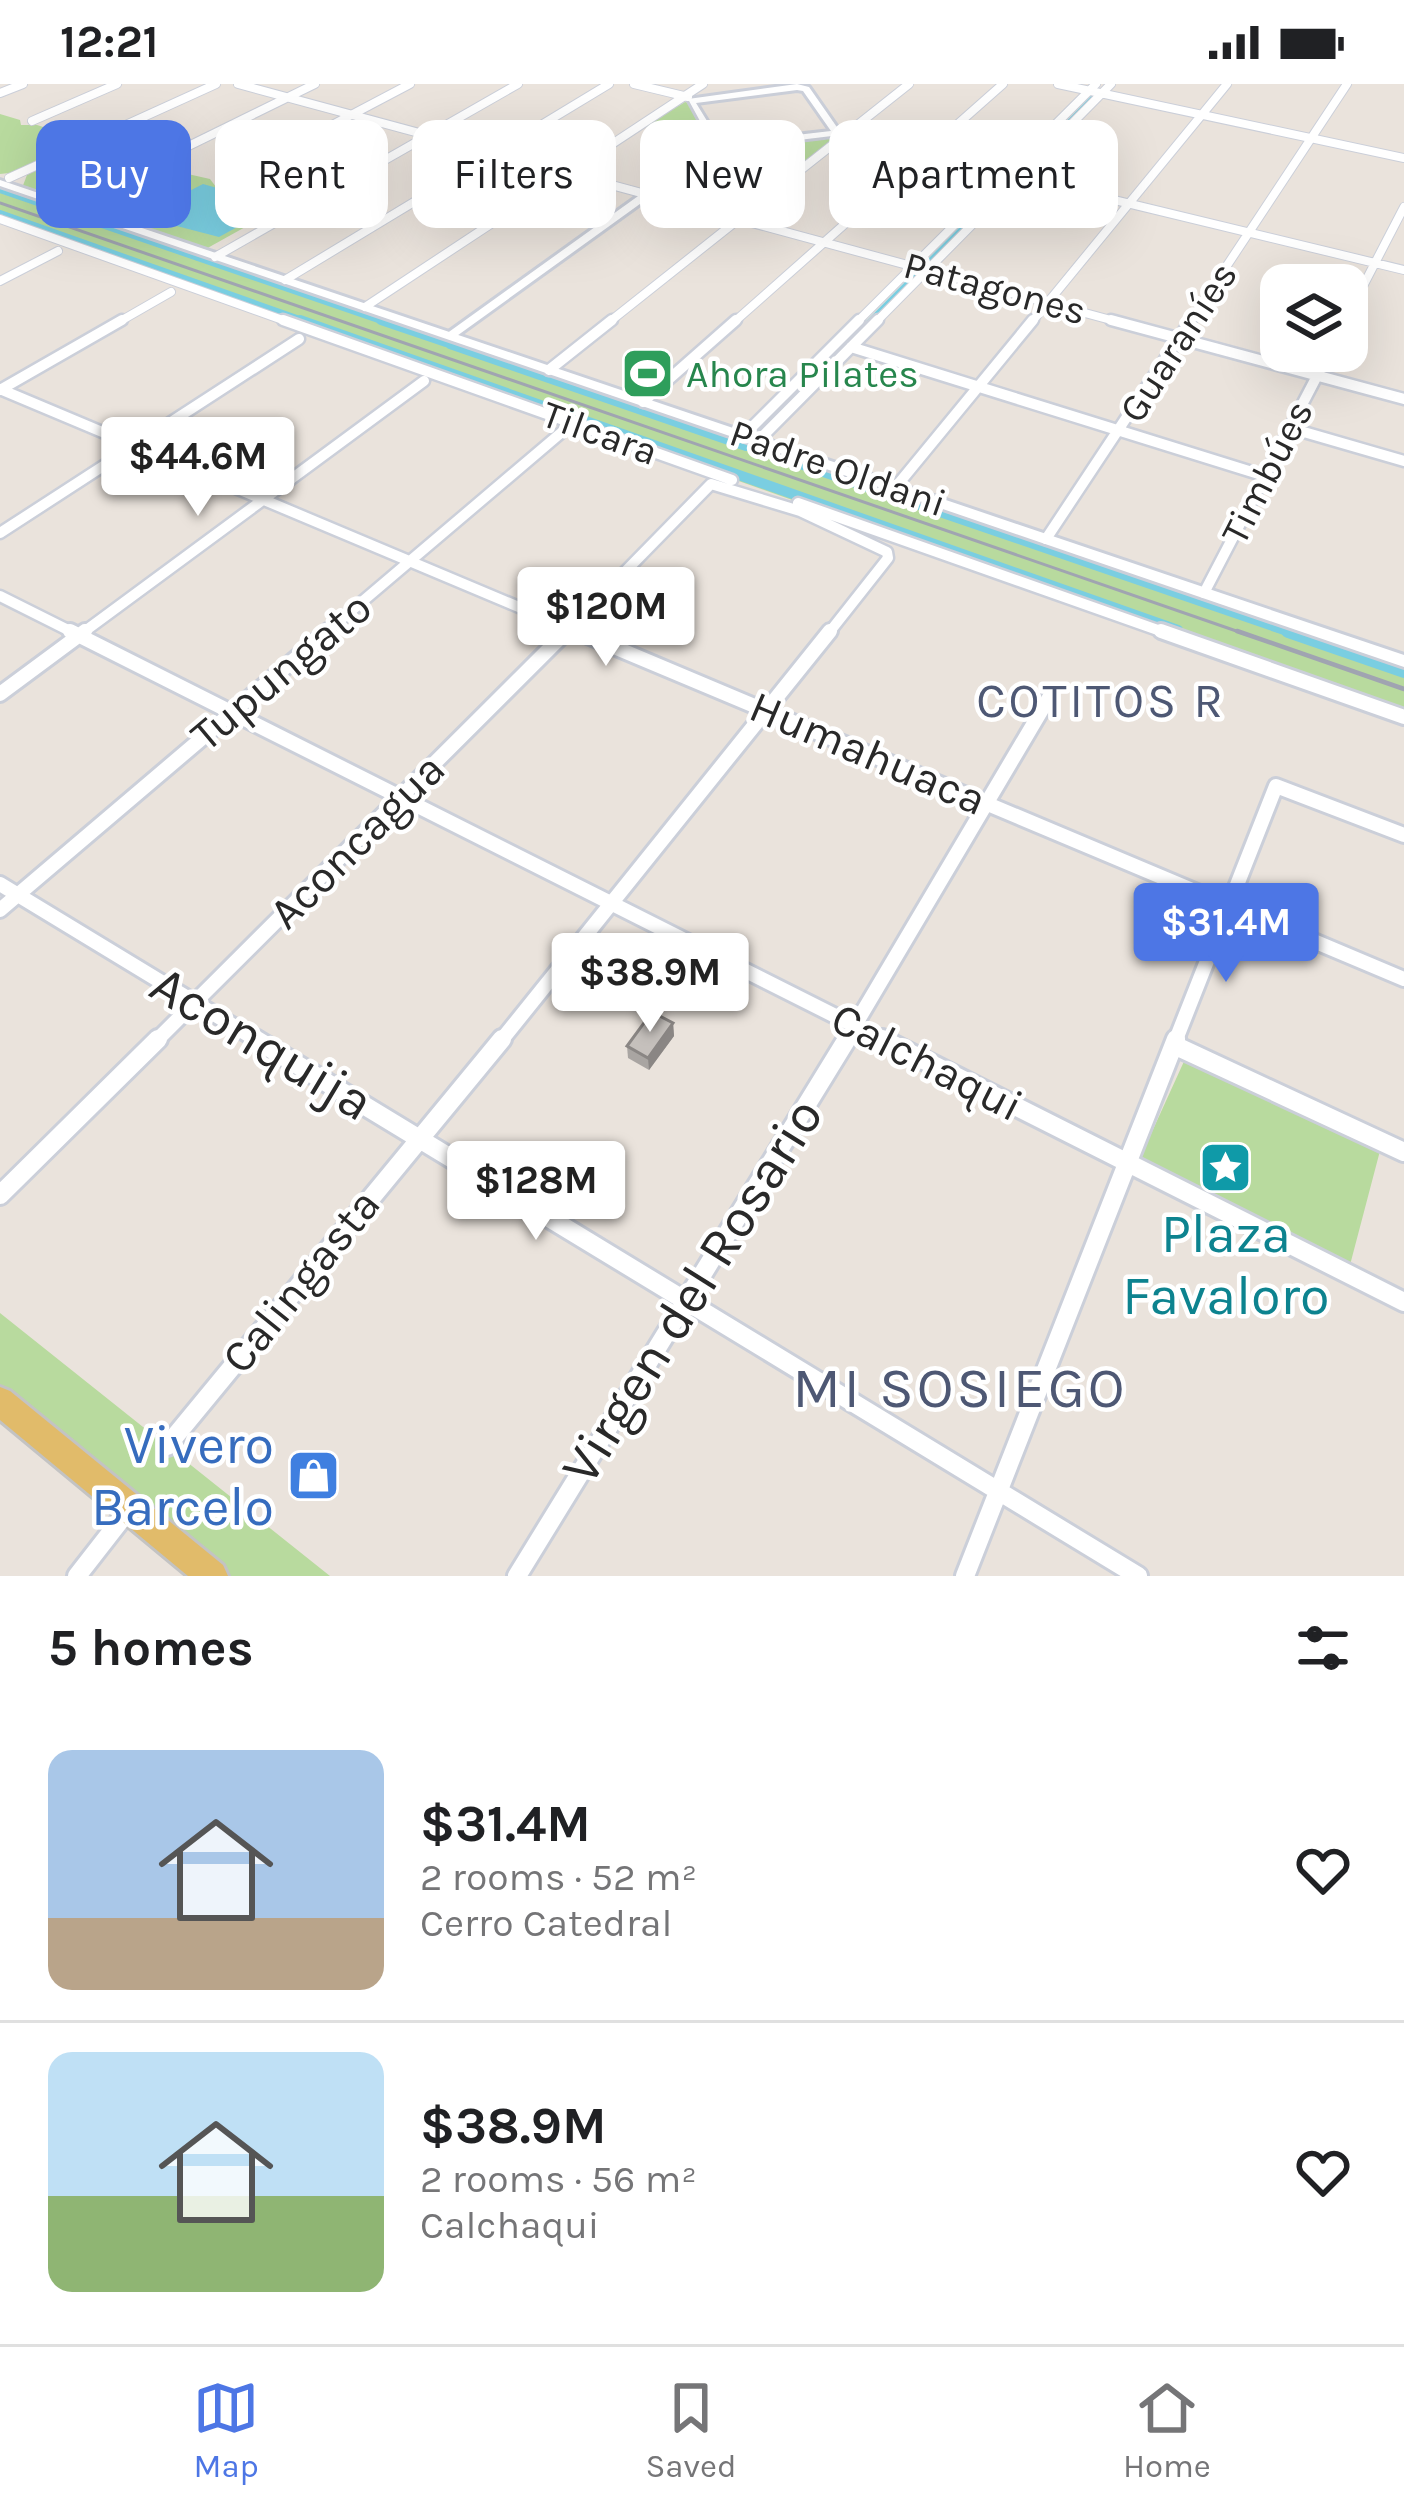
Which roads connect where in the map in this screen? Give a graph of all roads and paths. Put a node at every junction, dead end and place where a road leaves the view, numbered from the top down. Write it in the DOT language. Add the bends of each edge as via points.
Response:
graph roads {
  1 [pos="22,84"];
  2 [pos="117,84"];
  3 [pos="216,84"];
  4 [pos="238,84"];
  5 [pos="315,84"];
  6 [pos="410,84"];
  7 [pos="508,84"];
  8 [pos="518,84"];
  9 [pos="609,84"];
  10 [pos="634,84"];
  11 [pos="703,84"];
  12 [pos="908,84"];
  13 [pos="1003,84"];
  14 [pos="1058,84"];
  15 [pos="1111,84"];
  16 [pos="1227,84"];
  17 [pos="1347,84"];
  18 [pos="804,86"];
  19 [pos="1096,89"];
  20 [pos="0,93"];
  21 [pos="291,96"];
  22 [pos="688,97"];
  23 [pos="355,113"];
  24 [pos="1201,116"];
  25 [pos="342,120"];
  26 [pos="448,120"];
  27 [pos="450,120"];
  28 [pos="550,120"];
  29 [pos="704,120"];
  30 [pos="830,120"];
  31 [pos="860,120"];
  32 [pos="962,120"];
  33 [pos="1063,120"];
  34 [pos="1069,120"];
  35 [pos="32,121"];
  36 [pos="412,129"];
  37 [pos="1311,139"];
  38 [pos="412,141"];
  39 [pos="616,142"];
  40 [pos="829,144"];
  41 [pos="191,145"];
  42 [pos="1404,158"];
  43 [pos="805,164"];
  44 [pos="10,181"];
  45 [pos="1118,200"];
  46 [pos="412,203"];
  47 [pos="1130,203"];
  48 [pos="640,204"];
  49 [pos="1404,207"];
  50 [pos="0,219"];
  51 [pos="484,228"];
  52 [pos="728,228"];
  53 [pos="772,228"];
  54 [pos="840,228"];
  55 [pos="951,228"];
  56 [pos="969,228"];
  57 [pos="1250,232"];
  58 [pos="824,242"];
  59 [pos="58,251"];
  60 [pos="211,255"];
  61 [pos="1375,263"];
  62 [pos="913,266"];
  63 [pos="927,270"];
  64 [pos="1404,270"];
  65 [pos="1368,276"];
  66 [pos="285,280"];
  67 [pos="0,281"];
  68 [pos="171,292"];
  69 [pos="1047,303"];
  70 [pos="364,307"];
  71 [pos="455,338"];
  72 [pos="298,339"];
  73 [pos="1180,339"];
  74 [pos="851,347"];
  75 [pos="550,370"];
  76 [pos="1319,372"];
  77 [pos="1317,375"];
  78 [pos="424,381"];
  79 [pos="978,387"];
  80 [pos="0,390"];
  81 [pos="1404,399"];
  82 [pos="643,402"];
  83 [pos="1290,428"];
  84 [pos="1119,431"];
  85 [pos="562,432"];
  86 [pos="750,439"];
  87 [pos="134,445"];
  88 [pos="1404,461"];
  89 [pos="1265,476"];
  90 [pos="711,484"];
  91 [pos="895,488"];
  92 [pos="264,500"];
  93 [pos="0,532"];
  94 [pos="1046,539"];
  95 [pos="888,558"];
  96 [pos="410,562"];
  97 [pos="1204,593"];
  98 [pos="0,596"];
  99 [pos="568,628"];
  100 [pos="80,635"];
  101 [pos="1404,661"];
  102 [pos="0,694"];
  103 [pos="1050,696"];
  104 [pos="765,710"];
  105 [pos="233,712"];
  106 [pos="1404,717"];
  107 [pos="402,799"];
  108 [pos="986,803"];
  109 [pos="1404,835"];
  110 [pos="0,884"];
  111 [pos="17,895"];
  112 [pos="1230,905"];
  113 [pos="612,906"];
  114 [pos="0,910"];
  115 [pos="1404,979"];
  116 [pos="194,1001"];
  117 [pos="855,1026"];
  118 [pos="1176,1046"];
  119 [pos="417,1138"];
  120 [pos="1404,1152"];
  121 [pos="1129,1164"];
  122 [pos="0,1195"];
  123 [pos="683,1302"];
  124 [pos="1404,1302"];
  125 [pos="0,1401"];
  126 [pos="167,1446"];
  127 [pos="999,1490"];
  128 [pos="130,1508"];
  129 [pos="77,1576"];
  130 [pos="212,1576"];
  131 [pos="517,1576"];
  132 [pos="965,1576"];
  133 [pos="1138,1576"];
  1 -- 20 [label="street"];
  2 -- 35 [label="street"];
  3 -- 44 [label="street"];
  4 -- 21 [label="street, Patagones"];
  5 -- 21 [label="street"];
  6 -- 23 [label="street"];
  7 -- 26 [label="street"];
  8 -- 27 [label="street"];
  9 -- 28 [label="street"];
  10 -- 22 [label="street"];
  11 -- 22 [label="street"];
  12 -- 31 [label="street"];
  13 -- 32 [label="street"];
  14 -- 19 [label="street"];
  15 -- 19 [label="street"];
  16 -- 24 [label="street"];
  17 -- 37 [label="street, Guaraníes"];
  18 -- 22 [label="street"];
  18 -- 30 [label="street"];
  19 -- 24 [label="street"];
  19 -- 33 [label="street"];
  19 -- 34 [label="street"];
  21 -- 23 [label="street, Patagones"];
  21 -- 41 [label="street"];
  22 -- 29 [label="street"];
  22 -- 39 [label="street"];
  23 -- 25 [label="street"];
  23 -- 36 [label="street, Patagones"];
  24 -- 37 [label="street"];
  24 -- 47 [label="street"];
  37 -- 42 [label="street"];
  37 -- 57 [label="street, Guaraníes"];
  38 -- 60 [label="street"];
  40 -- 43 [label="street"];
  44 -- 60 [label="main road, Padre Oldani"];
  45 -- 47 [label="street"];
  46 -- 66 [label="street"];
  47 -- 57 [label="street"];
  47 -- 69 [label="street"];
  48 -- 71 [label="street"];
  49 -- 61 [label="street"];
  50 -- 106 [label="street, Tilcara"];
  51 -- 70 [label="street"];
  52 -- 75 [label="street"];
  53 -- 58 [label="street, Patagones"];
  54 -- 58 [label="street"];
  55 -- 62 [label="street"];
  56 -- 63 [label="street"];
  57 -- 61 [label="street"];
  57 -- 73 [label="street, Guaraníes"];
  58 -- 62 [label="street, Patagones"];
  58 -- 82 [label="street"];
  59 -- 67 [label="street"];
  60 -- 66 [label="main road, Padre Oldani"];
  61 -- 64 [label="street"];
  61 -- 65 [label="street"];
  62 -- 63 [label="street, Patagones"];
  62 -- 86 [label="street"];
  63 -- 69 [label="street, Patagones"];
  63 -- 74 [label="street"];
  66 -- 70 [label="main road, Padre Oldani"];
  68 -- 80 [label="street"];
  69 -- 73 [label="street, Patagones"];
  69 -- 79 [label="street"];
  70 -- 71 [label="main road, Padre Oldani"];
  71 -- 75 [label="main road, Padre Oldani"];
  72 -- 87 [label="street"];
  73 -- 77 [label="street, Patagones"];
  73 -- 84 [label="street, Guaraníes"];
  74 -- 79 [label="street"];
  74 -- 86 [label="street"];
  75 -- 82 [label="main road, Padre Oldani"];
  76 -- 77 [label="street, Timbúes"];
  77 -- 81 [label="street, Patagones"];
  77 -- 83 [label="street, Timbúes"];
  78 -- 92 [label="street"];
  79 -- 84 [label="street"];
  79 -- 91 [label="street"];
  80 -- 87 [label="street, Humahuaca"];
  82 -- 86 [label="main road, Padre Oldani"];
  83 -- 88 [label="street"];
  83 -- 89 [label="street, Timbúes"];
  84 -- 89 [label="street"];
  84 -- 94 [label="street, Guaraníes"];
  85 -- 96 [label="street, Tupungato"];
  86 -- 91 [label="main road, Padre Oldani"];
  87 -- 92 [label="street, Humahuaca"];
  87 -- 93 [label="street"];
  89 -- 97 [label="street, Timbúes"];
  90 -- 95 [label="street, Tilcara" via="836,526"];
  90 -- 99 [label="street, Aconcagua"];
  91 -- 94 [label="main road, Padre Oldani"];
  92 -- 96 [label="street, Humahuaca"];
  92 -- 100 [label="street"];
  94 -- 97 [label="main road, Padre Oldani"];
  95 -- 104 [label="street, Calingasta"];
  96 -- 99 [label="street, Humahuaca"];
  96 -- 105 [label="street, Tupungato"];
  97 -- 101 [label="main road, Padre Oldani"];
  98 -- 100 [label="street, Calchaqui"];
  99 -- 104 [label="street, Humahuaca"];
  99 -- 107 [label="street, Aconcagua"];
  100 -- 102 [label="street"];
  100 -- 105 [label="street, Calchaqui"];
  103 -- 108 [label="street, Virgen del Rosario"];
  104 -- 108 [label="street, Humahuaca"];
  104 -- 113 [label="street, Calingasta"];
  105 -- 107 [label="street, Calchaqui"];
  105 -- 111 [label="street, Tupungato"];
  107 -- 113 [label="street, Calchaqui"];
  107 -- 116 [label="street, Aconcagua"];
  108 -- 112 [label="street, Humahuaca"];
  108 -- 117 [label="street, Virgen del Rosario"];
  109 -- 112 [label="street" via="1276,786"];
  110 -- 111 [label="street, Aconquija"];
  111 -- 114 [label="street, Tupungato"];
  111 -- 116 [label="street, Aconquija"];
  112 -- 115 [label="street, Humahuaca"];
  112 -- 118 [label="street"];
  113 -- 117 [label="street, Calchaqui"];
  113 -- 119 [label="street, Calingasta"];
  116 -- 119 [label="street, Aconquija"];
  116 -- 122 [label="street, Aconcagua"];
  117 -- 121 [label="street, Calchaqui"];
  117 -- 123 [label="street, Virgen del Rosario"];
  118 -- 120 [label="street"];
  118 -- 121 [label="street"];
  119 -- 123 [label="street, Aconquija"];
  119 -- 126 [label="street, Calingasta"];
  121 -- 124 [label="street, Calchaqui"];
  121 -- 127 [label="street"];
  123 -- 127 [label="street, Aconquija"];
  123 -- 131 [label="street, Virgen del Rosario"];
  125 -- 128 [label="main road"];
  127 -- 132 [label="street"];
  127 -- 133 [label="street, Aconquija"];
  128 -- 129 [label="street"];
  128 -- 130 [label="main road"];
}
